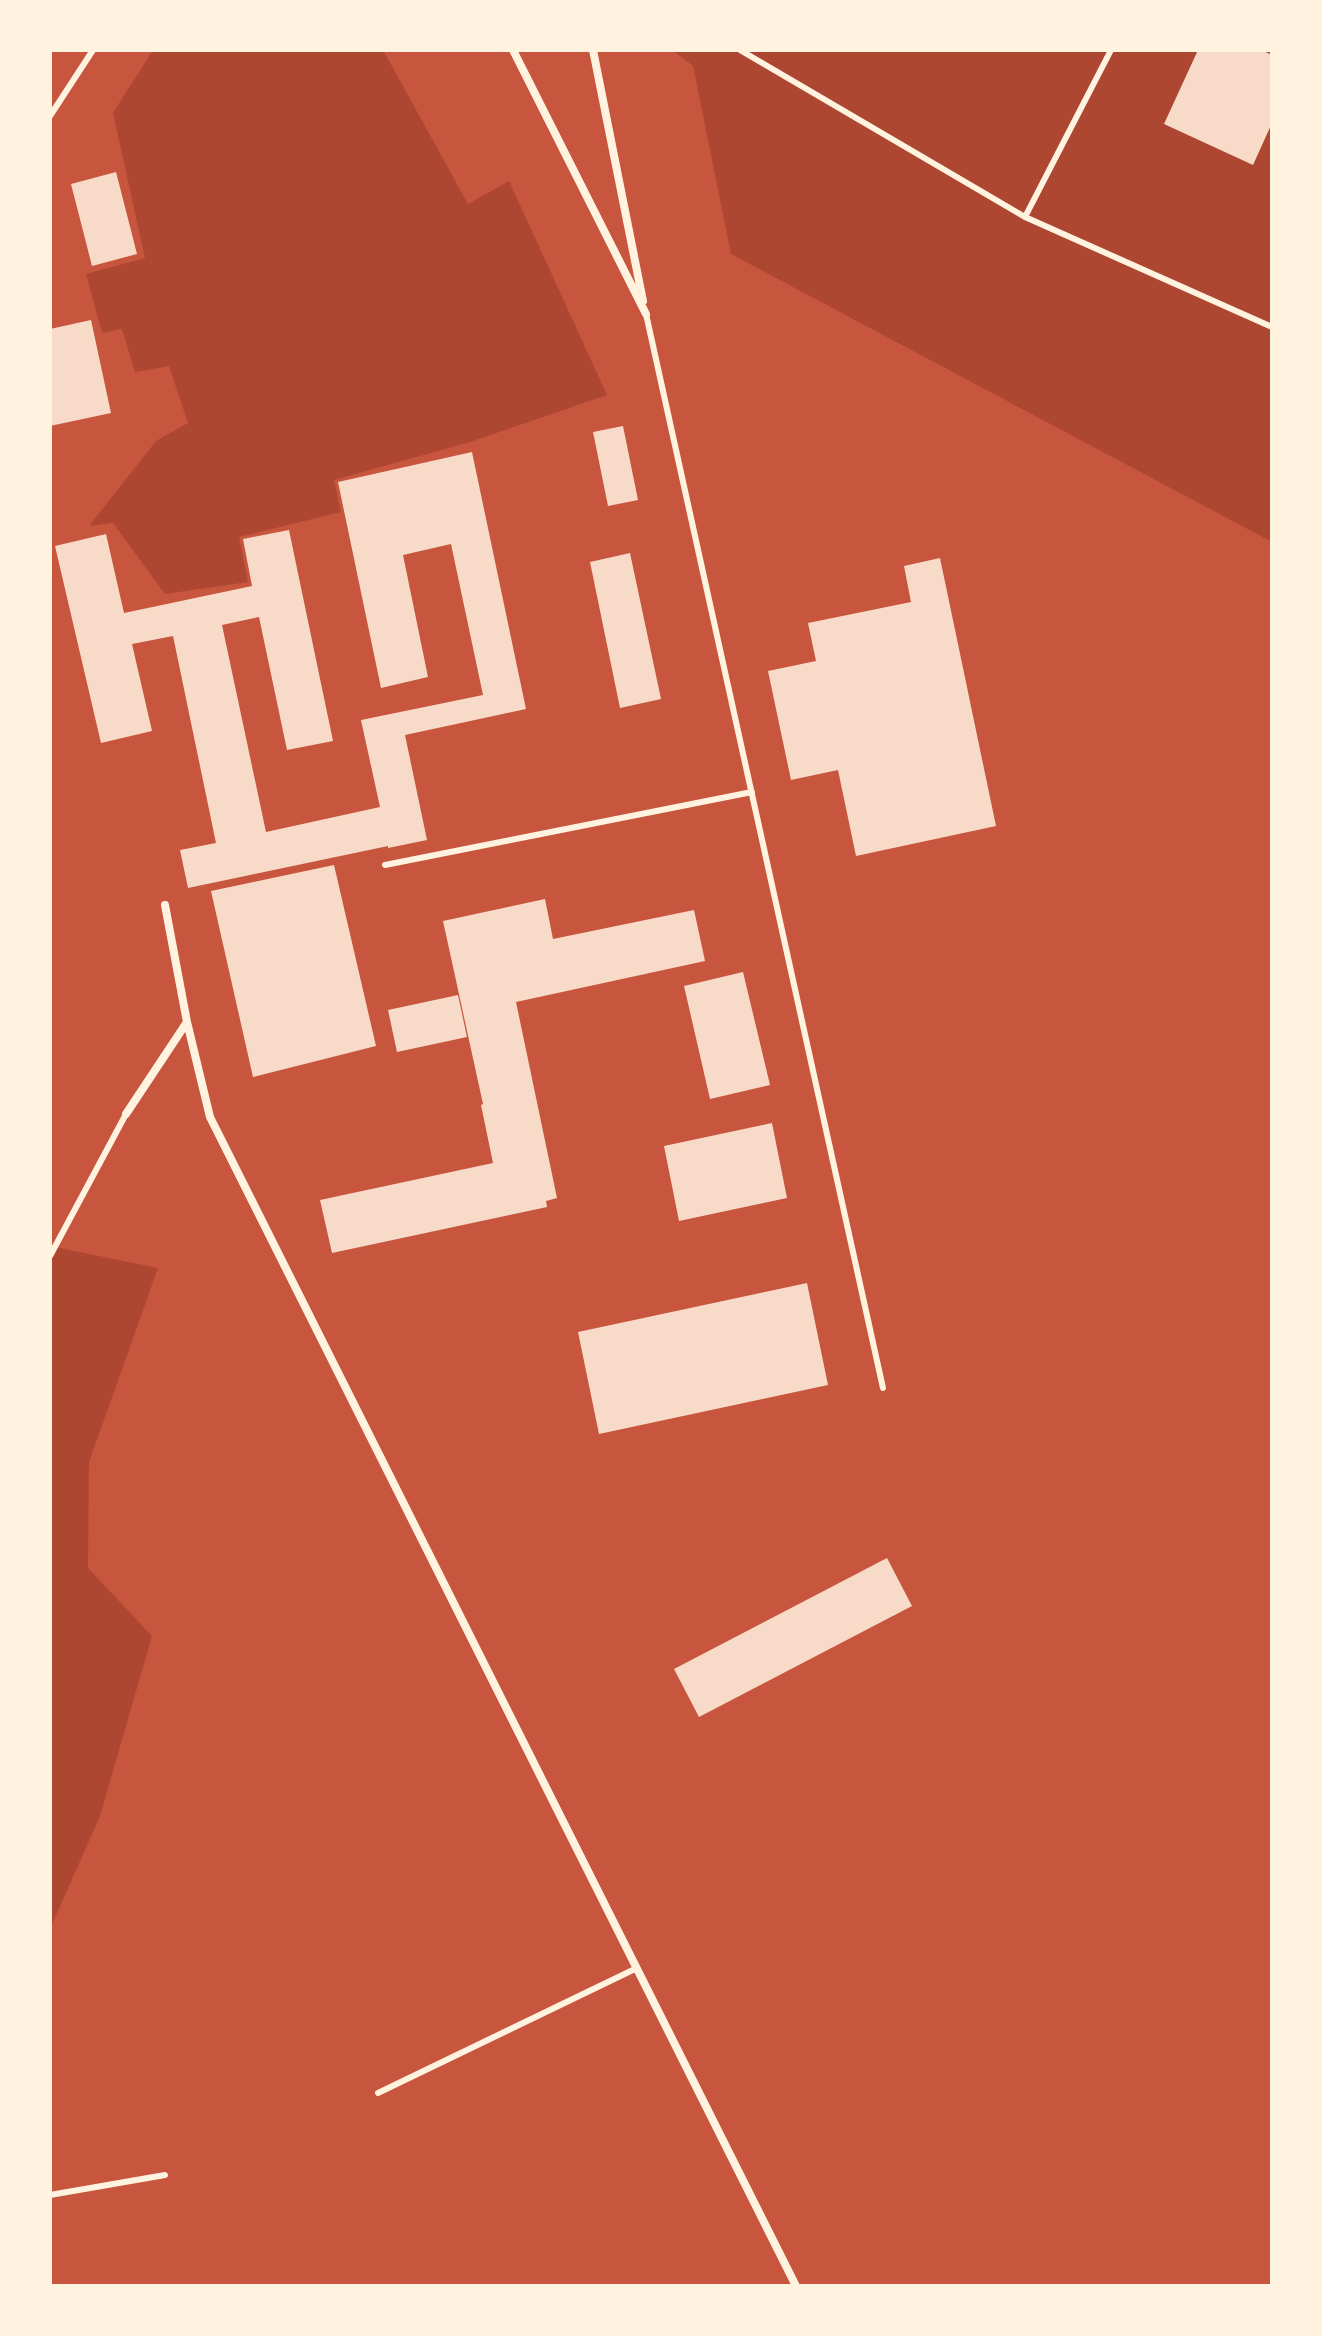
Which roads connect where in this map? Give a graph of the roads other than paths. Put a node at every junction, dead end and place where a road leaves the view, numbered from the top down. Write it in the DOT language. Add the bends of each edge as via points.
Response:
graph roads {
  1 [pos="93,50"];
  2 [pos="513,50"];
  3 [pos="593,50"];
  4 [pos="740,50"];
  5 [pos="1111,50"];
  6 [pos="50,116"];
  7 [pos="1025,217"];
  8 [pos="646,314"];
  9 [pos="1272,327"];
  10 [pos="752,792"];
  11 [pos="385,865"];
  12 [pos="165,905"];
  13 [pos="187,1022"];
  14 [pos="126,1114"];
  15 [pos="50,1256"];
  16 [pos="883,1388"];
  17 [pos="637,1968"];
  18 [pos="378,2093"];
  19 [pos="165,2175"];
  20 [pos="50,2195"];
  21 [pos="796,2286"];
  1 -- 6 [label="lane"];
  2 -- 8 [label="street"];
  3 -- 8 [label="street"];
  4 -- 7 [label="lane"];
  5 -- 7 [label="lane"];
  7 -- 9 [label="lane"];
  8 -- 10 [label="lane"];
  10 -- 11 [label="lane"];
  10 -- 16 [label="lane"];
  12 -- 13 [label="street"];
  13 -- 14 [label="street"];
  13 -- 17 [label="street" via="210,1117"];
  14 -- 15 [label="lane"];
  17 -- 18 [label="lane"];
  17 -- 21 [label="street"];
  19 -- 20 [label="lane"];
}
